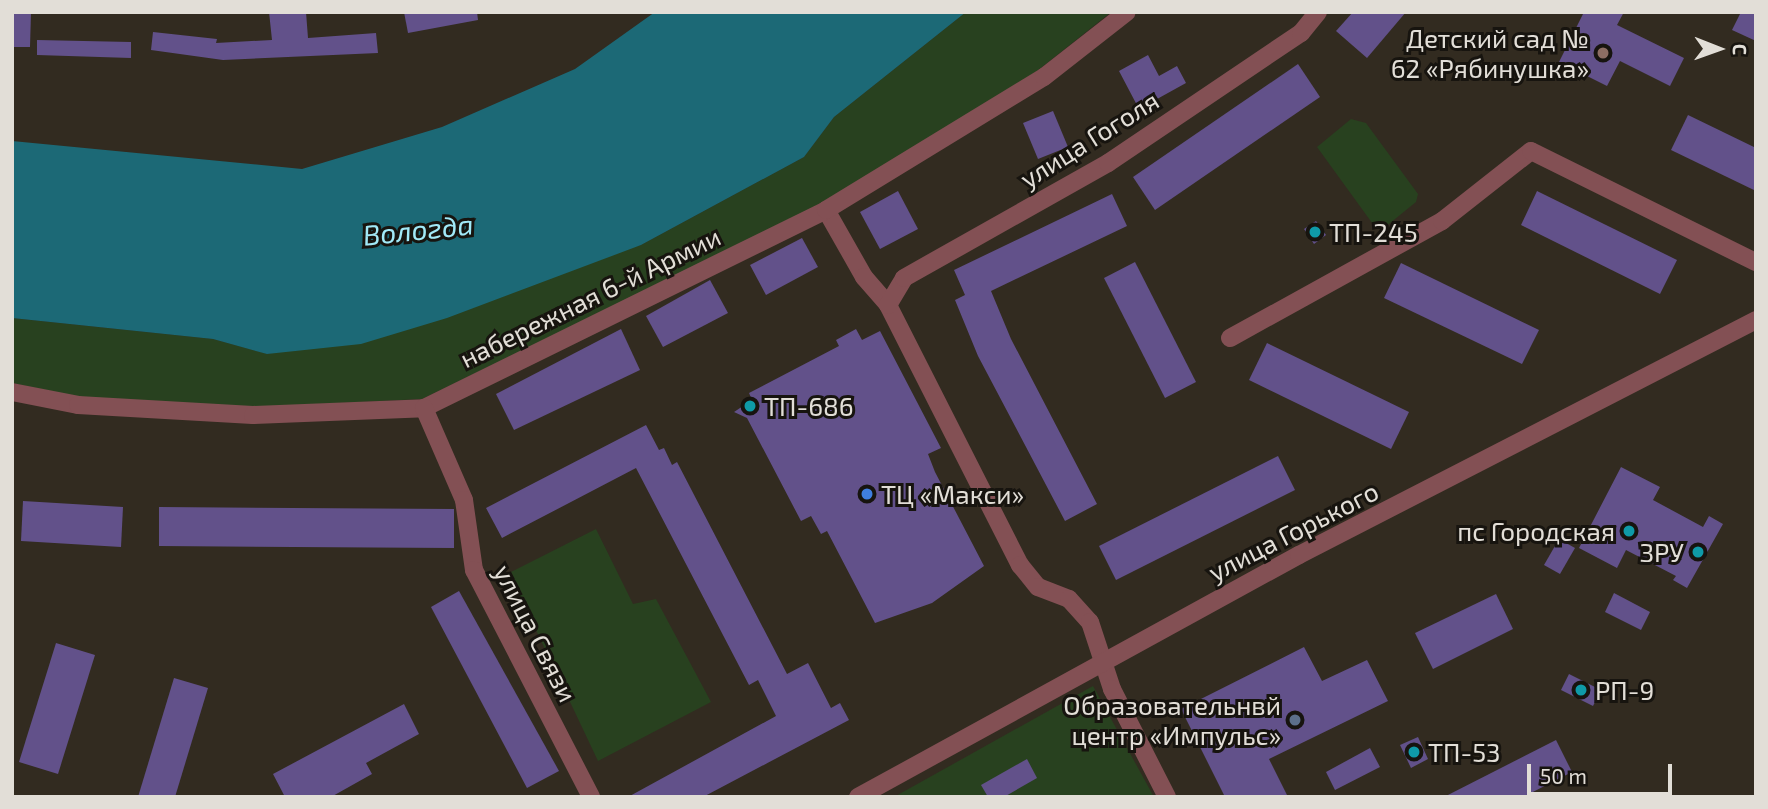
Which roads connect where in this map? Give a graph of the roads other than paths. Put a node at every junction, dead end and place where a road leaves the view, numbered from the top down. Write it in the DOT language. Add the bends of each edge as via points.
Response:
graph roads {
  1 [pos="1127,12"];
  2 [pos="1318,12"];
  3 [pos="826,210"];
  4 [pos="1756,262"];
  5 [pos="888,305"];
  6 [pos="1756,320"];
  7 [pos="1230,338"];
  8 [pos="12,392"];
  9 [pos="425,408"];
  10 [pos="1103,661"];
  11 [pos="881,792"];
  12 [pos="591,797"];
  13 [pos="858,797"];
  14 [pos="1167,797"];
  1 -- 3 [label="street, набережная 6-й Армии" via="1044,78"];
  2 -- 5 [label="street, улица Гоголя" via="1301,33 1108,163 904,278"];
  3 -- 5 [label="street" via="864,277"];
  3 -- 9 [label="street, набережная 6-й Армии"];
  4 -- 7 [label="street" via="1531,151 1442,221"];
  5 -- 10 [label="street" via="1020,565 1038,587 1069,599 1090,622"];
  6 -- 10 [label="street, улица Горького"];
  8 -- 9 [label="street, набережная 6-й Армии" via="78,405 253,415"];
  9 -- 12 [label="street, улица Связи" via="464,500 474,570"];
  10 -- 11 [label="street, улица Горького"];
  10 -- 14 [label="street" via="1112,689"];
  11 -- 13 [label="street, улица Горького"];
}
